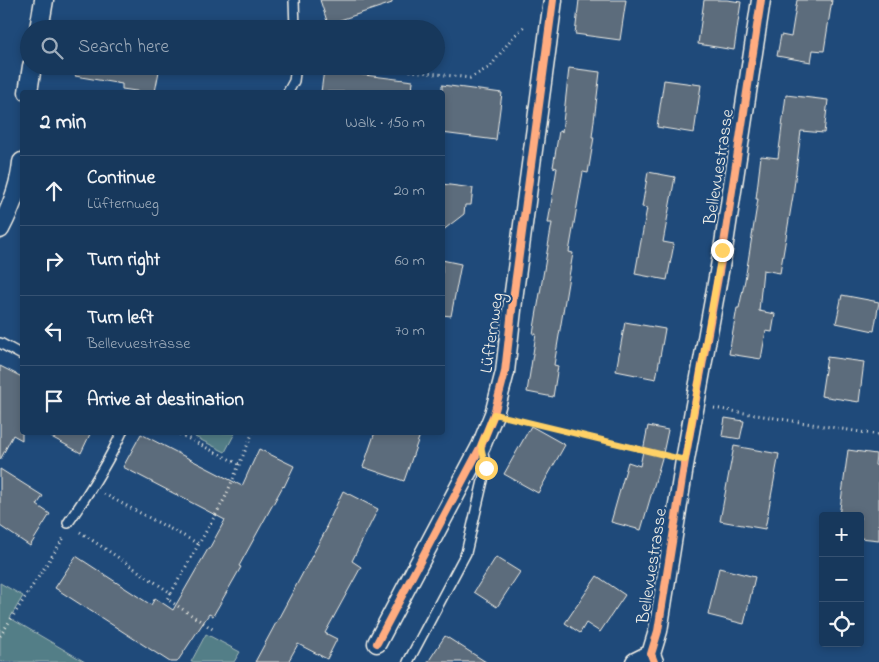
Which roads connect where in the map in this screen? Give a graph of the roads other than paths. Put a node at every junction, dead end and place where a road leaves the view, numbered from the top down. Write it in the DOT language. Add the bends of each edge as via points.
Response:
graph roads {
  1 [pos="44,0"];
  2 [pos="294,0"];
  3 [pos="553,0"];
  4 [pos="761,0"];
  5 [pos="41,20"];
  6 [pos="295,20"];
  7 [pos="31,75"];
  8 [pos="295,75"];
  9 [pos="28,90"];
  10 [pos="289,90"];
  11 [pos="20,178"];
  12 [pos="0,229"];
  13 [pos="0,343"];
  14 [pos="20,354"];
  15 [pos="121,435"];
  16 [pos="481,446"];
  17 [pos="70,525"];
  18 [pos="377,644"];
  19 [pos="653,658"];
  20 [pos="408,662"];
  21 [pos="635,662"];
  1 -- 5 [label="street"];
  2 -- 6 [label="lane"];
  3 -- 16 [label="street, Lüfternweg" via="505,372"];
  4 -- 19 [label="street, Bellevuestrasse"];
  7 -- 9 [label="street"];
  8 -- 10 [label="lane"];
  11 -- 12 [label="street"];
  13 -- 14 [label="lane"];
  15 -- 17 [label="lane"];
  16 -- 18 [label="street, Lüfternweg"];
  16 -- 20 [label="lane" via="486,468 466,553"];
  19 -- 21 [label="street, Bellevuestrasse"];
}
